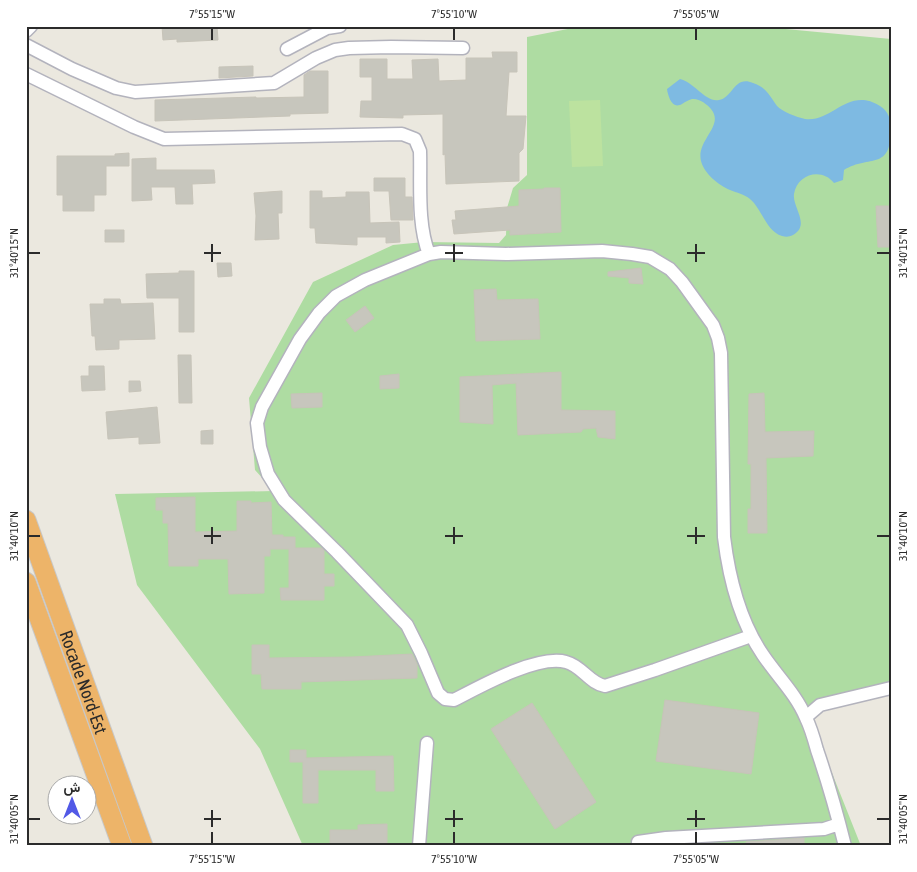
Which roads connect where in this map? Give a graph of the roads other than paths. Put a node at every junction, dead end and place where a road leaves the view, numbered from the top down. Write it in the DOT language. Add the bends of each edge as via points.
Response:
graph roads {
  1 [pos="31,26"];
  2 [pos="340,26"];
  3 [pos="26,31"];
  4 [pos="26,45"];
  5 [pos="463,48"];
  6 [pos="287,49"];
  7 [pos="26,74"];
  8 [pos="429,254"];
  9 [pos="26,520"];
  10 [pos="26,582"];
  11 [pos="751,636"];
  12 [pos="891,688"];
  13 [pos="806,718"];
  14 [pos="427,743"];
  15 [pos="839,824"];
  16 [pos="638,842"];
  17 [pos="122,846"];
  18 [pos="143,846"];
  19 [pos="419,846"];
  20 [pos="844,846"];
  1 -- 3 [label="street"];
  2 -- 6 [label="street" via="328,28"];
  4 -- 5 [label="street" via="116,88 135,92 274,83 316,58 349,48"];
  7 -- 8 [label="street" via="134,128 164,139 402,134 415,139 420,151 422,226"];
  8 -- 11 [label="street" via="602,251 632,254 650,257 670,269 682,282 713,325 721,353 724,537 727,564"];
  8 -- 11 [label="street" via="365,280 336,296 300,339 262,407 258,423 260,447 268,474 284,500 407,625 438,693 444,699 454,700 530,665 554,660 577,666 597,685 605,686"];
  9 -- 18 [label="highway, Rocade Nord-Est"];
  10 -- 17 [label="highway, Rocade Nord-Est"];
  11 -- 13 [label="street"];
  12 -- 13 [label="street" via="820,705"];
  13 -- 15 [label="street"];
  14 -- 19 [label="street"];
  15 -- 16 [label="street" via="824,829"];
  15 -- 20 [label="street"];
}
